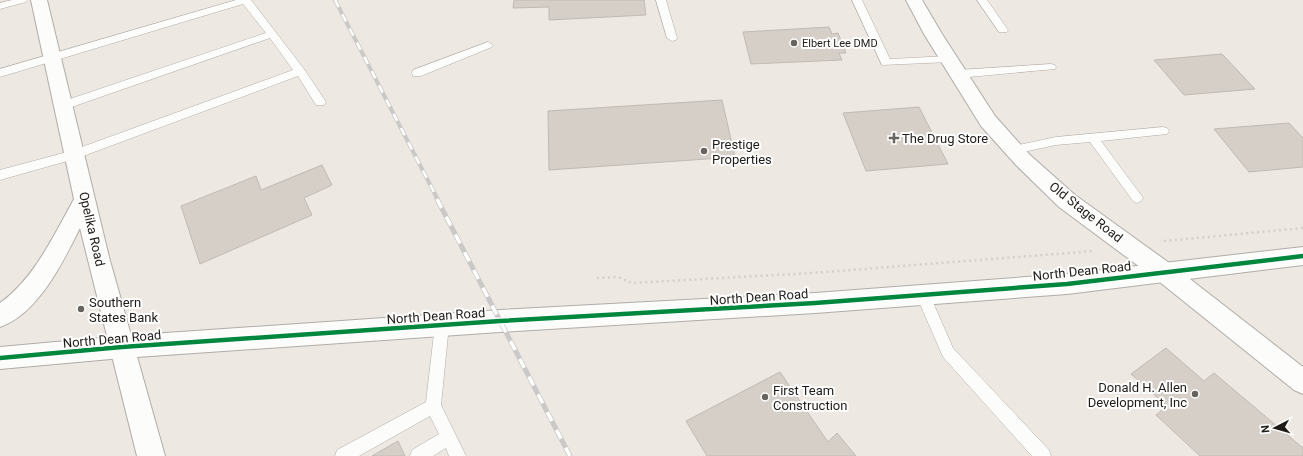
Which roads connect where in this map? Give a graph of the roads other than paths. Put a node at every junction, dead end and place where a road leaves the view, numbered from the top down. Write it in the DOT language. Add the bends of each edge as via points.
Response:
graph roads {
  1 [pos="23,0"];
  2 [pos="39,0"];
  3 [pos="246,0"];
  4 [pos="661,0"];
  5 [pos="857,0"];
  6 [pos="914,0"];
  7 [pos="982,0"];
  8 [pos="0,6"];
  9 [pos="1003,30"];
  10 [pos="272,34"];
  11 [pos="672,38"];
  12 [pos="488,45"];
  13 [pos="52,58"];
  14 [pos="954,66"];
  15 [pos="1051,67"];
  16 [pos="300,71"];
  17 [pos="0,73"];
  18 [pos="417,73"];
  19 [pos="320,102"];
  20 [pos="62,106"];
  21 [pos="1163,131"];
  22 [pos="1093,138"];
  23 [pos="1014,150"];
  24 [pos="74,155"];
  25 [pos="0,175"];
  26 [pos="1137,198"];
  27 [pos="85,199"];
  28 [pos="1303,256"];
  29 [pos="1164,272"];
  30 [pos="923,295"];
  31 [pos="0,317"];
  32 [pos="442,326"];
  33 [pos="122,347"];
  34 [pos="0,358"];
  35 [pos="1303,382"];
  36 [pos="434,406"];
  37 [pos="449,437"];
  38 [pos="151,456"];
  39 [pos="343,456"];
  40 [pos="418,456"];
  41 [pos="458,456"];
  42 [pos="1043,456"];
  1 -- 8 [label="lane"];
  2 -- 13 [label="street, Opelika Road"];
  3 -- 10 [label="lane"];
  3 -- 13 [label="lane"];
  4 -- 11 [label="lane"];
  5 -- 14 [label="lane" via="886,63"];
  6 -- 14 [label="street, Old Stage Road"];
  7 -- 9 [label="lane"];
  10 -- 16 [label="lane"];
  10 -- 20 [label="lane"];
  12 -- 18 [label="lane"];
  13 -- 17 [label="lane"];
  13 -- 20 [label="street, Opelika Road"];
  14 -- 15 [label="lane"];
  14 -- 23 [label="street, Old Stage Road" via="988,121"];
  16 -- 19 [label="lane"];
  16 -- 24 [label="lane"];
  20 -- 24 [label="street, Opelika Road"];
  21 -- 22 [label="lane"];
  22 -- 23 [label="lane" via="1056,141"];
  22 -- 26 [label="lane"];
  23 -- 29 [label="street, Old Stage Road" via="1067,201"];
  24 -- 25 [label="lane"];
  24 -- 27 [label="street, Opelika Road"];
  27 -- 31 [label="street" via="41,275 21,299"];
  27 -- 33 [label="street, Opelika Road"];
  28 -- 29 [label="street, North Dean Road"];
  29 -- 30 [label="street, North Dean Road" via="1067,284"];
  29 -- 35 [label="street, Old Stage Road"];
  30 -- 32 [label="street, North Dean Road"];
  30 -- 42 [label="lane" via="948,352"];
  32 -- 33 [label="street, North Dean Road"];
  32 -- 36 [label="lane"];
  33 -- 34 [label="street, North Dean Road"];
  33 -- 38 [label="street, Opelika Road"];
  36 -- 37 [label="lane"];
  36 -- 39 [label="lane"];
  37 -- 40 [label="lane"];
  37 -- 41 [label="lane"];
}
